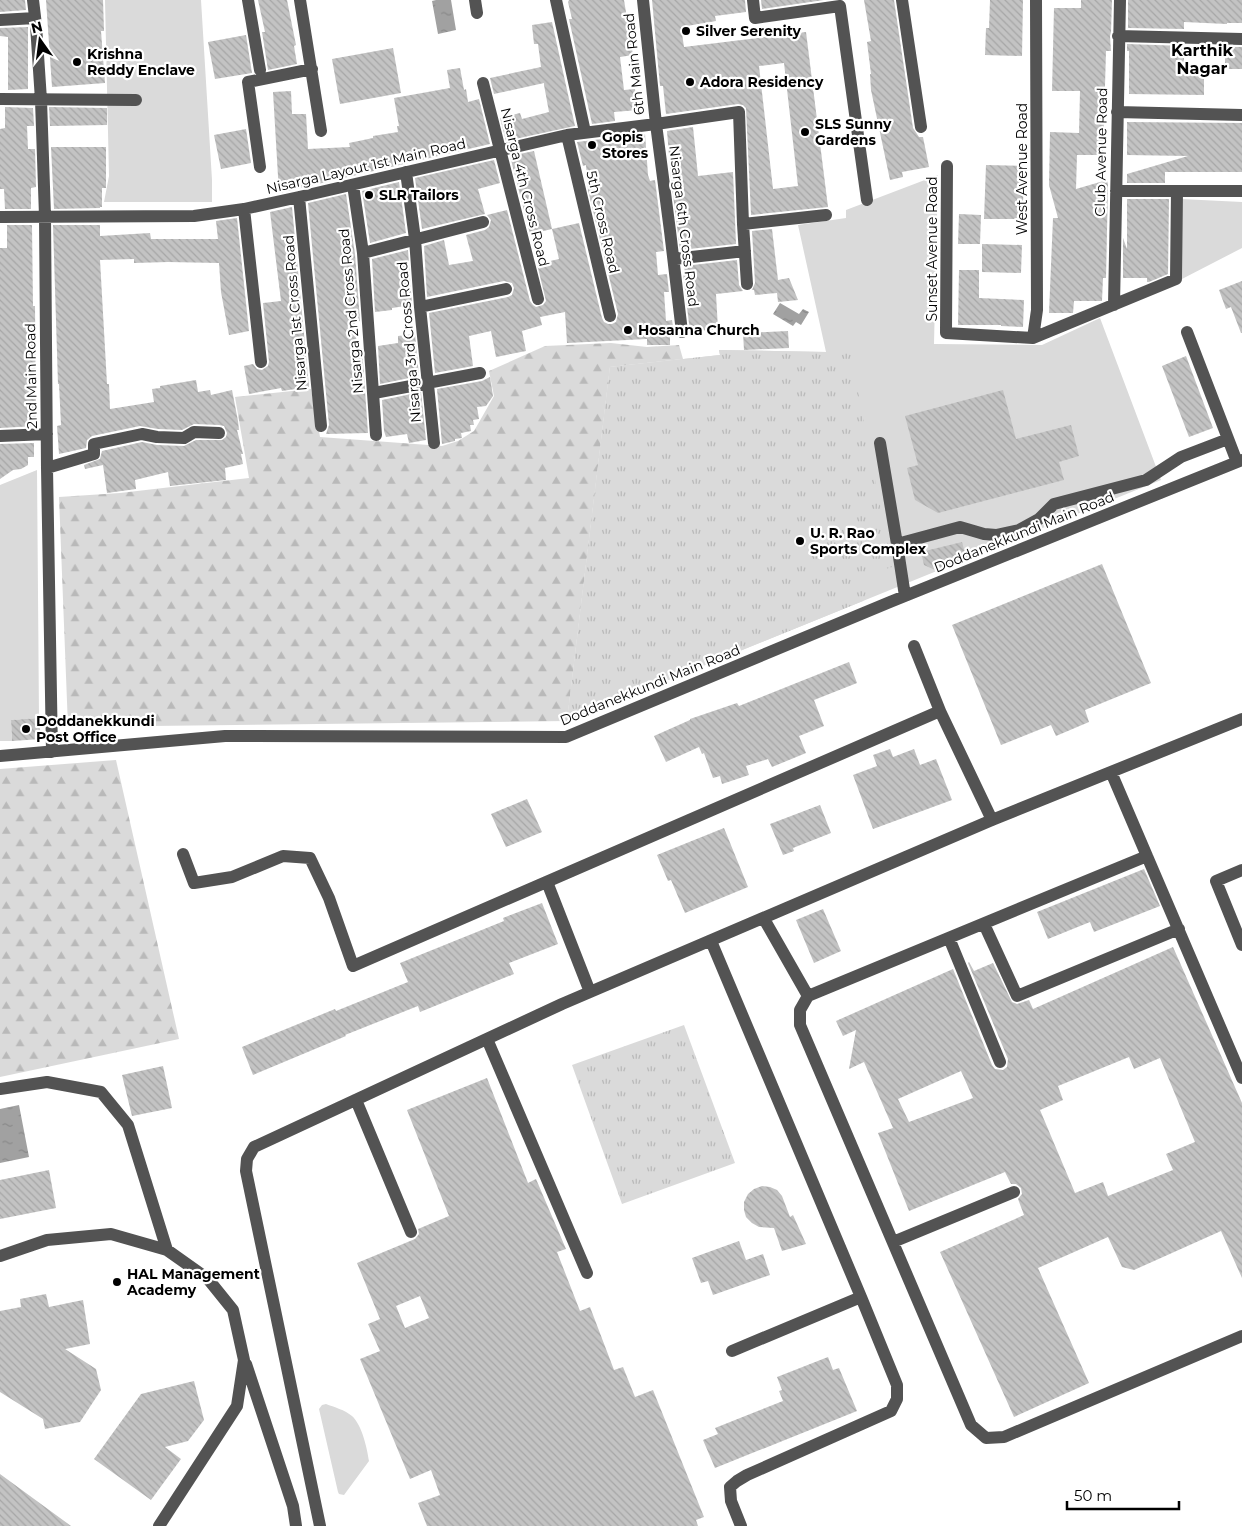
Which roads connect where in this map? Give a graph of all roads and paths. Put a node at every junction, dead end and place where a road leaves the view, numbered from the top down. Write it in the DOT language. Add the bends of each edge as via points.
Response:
graph roads {
  1 [pos="33,0"];
  2 [pos="248,0"];
  3 [pos="300,0"];
  4 [pos="474,0"];
  5 [pos="556,0"];
  6 [pos="643,0"];
  7 [pos="753,0"];
  8 [pos="902,0"];
  9 [pos="1036,0"];
  10 [pos="1120,0"];
  11 [pos="477,14"];
  12 [pos="35,18"];
  13 [pos="0,20"];
  14 [pos="1118,36"];
  15 [pos="1242,39"];
  16 [pos="312,69"];
  17 [pos="260,70"];
  18 [pos="482,83"];
  19 [pos="0,99"];
  20 [pos="41,100"];
  21 [pos="136,100"];
  22 [pos="1116,112"];
  23 [pos="1242,115"];
  24 [pos="656,124"];
  25 [pos="921,127"];
  26 [pos="321,131"];
  27 [pos="585,132"];
  28 [pos="567,134"];
  29 [pos="499,151"];
  30 [pos="947,166"];
  31 [pos="260,167"];
  32 [pos="406,172"];
  33 [pos="353,185"];
  34 [pos="1116,191"];
  35 [pos="1177,191"];
  36 [pos="1242,191"];
  37 [pos="299,197"];
  38 [pos="867,200"];
  39 [pos="244,209"];
  40 [pos="826,215"];
  41 [pos="45,216"];
  42 [pos="0,217"];
  43 [pos="483,222"];
  44 [pos="743,224"];
  45 [pos="415,239"];
  46 [pos="745,251"];
  47 [pos="363,253"];
  48 [pos="674,259"];
  49 [pos="747,284"];
  50 [pos="506,289"];
  51 [pos="538,299"];
  52 [pos="1114,305"];
  53 [pos="420,307"];
  54 [pos="610,316"];
  55 [pos="682,332"];
  56 [pos="1187,332"];
  57 [pos="1033,338"];
  58 [pos="261,362"];
  59 [pos="480,373"];
  60 [pos="428,384"];
  61 [pos="374,393"];
  62 [pos="321,426"];
  63 [pos="219,433"];
  64 [pos="47,434"];
  65 [pos="376,435"];
  66 [pos="0,436"];
  67 [pos="1228,439"];
  68 [pos="434,443"];
  69 [pos="880,443"];
  70 [pos="1240,461"];
  71 [pos="47,468"];
  72 [pos="897,544"];
  73 [pos="905,596"];
  74 [pos="914,646"];
  75 [pos="940,711"];
  76 [pos="1242,719"];
  77 [pos="52,752"];
  78 [pos="0,756"];
  79 [pos="1111,772"];
  80 [pos="992,820"];
  81 [pos="184,854"];
  82 [pos="1148,856"];
  83 [pos="1242,870"];
  84 [pos="548,882"];
  85 [pos="764,918"];
  86 [pos="984,924"];
  87 [pos="1179,929"];
  88 [pos="949,938"];
  89 [pos="711,941"];
  90 [pos="1242,945"];
  91 [pos="590,992"];
  92 [pos="808,996"];
  93 [pos="487,1039"];
  94 [pos="1000,1062"];
  95 [pos="1242,1078"];
  96 [pos="0,1089"];
  97 [pos="356,1100"];
  98 [pos="1014,1192"];
  99 [pos="411,1232"];
  100 [pos="892,1242"];
  101 [pos="167,1250"];
  102 [pos="0,1256"];
  103 [pos="587,1273"];
  104 [pos="861,1297"];
  105 [pos="1242,1336"];
  106 [pos="732,1351"];
  107 [pos="244,1360"];
  108 [pos="159,1526"];
  109 [pos="296,1526"];
  110 [pos="320,1526"];
  111 [pos="741,1526"];
  1 -- 12 [label="street, 2nd Main Road"];
  2 -- 17 [label="street"];
  3 -- 16 [label="street"];
  4 -- 11 [label="street"];
  5 -- 27 [label="street"];
  6 -- 24 [label="street, 6th Main Road"];
  7 -- 38 [label="street" via="755,18 840,6"];
  8 -- 25 [label="street"];
  9 -- 57 [label="street, West Avenue Road" via="1037,310"];
  10 -- 14 [label="street, Club Avenue Road"];
  12 -- 13 [label="street"];
  12 -- 20 [label="street, 2nd Main Road"];
  14 -- 15 [label="street"];
  14 -- 22 [label="street, Club Avenue Road"];
  16 -- 26 [label="street"];
  16 -- 31 [label="street" via="248,82"];
  18 -- 29 [label="street, Nisarga 4th Cross Road"];
  19 -- 20 [label="street"];
  20 -- 21 [label="street"];
  20 -- 41 [label="street, 2nd Main Road"];
  22 -- 23 [label="street"];
  22 -- 34 [label="street, Club Avenue Road"];
  24 -- 27 [label="street, Nisarga Layout 1st Main Road"];
  24 -- 44 [label="street, Nisarga Layout 1st Main Road" via="740,112"];
  24 -- 48 [label="street, Nisarga 6th Cross Road"];
  27 -- 28 [label="street, Nisarga Layout 1st Main Road"];
  28 -- 29 [label="street, Nisarga Layout 1st Main Road"];
  28 -- 54 [label="street, 5th Cross Road"];
  29 -- 32 [label="street, Nisarga Layout 1st Main Road"];
  29 -- 51 [label="street, Nisarga 4th Cross Road"];
  30 -- 57 [label="street, Sunset Avenue Road" via="946,333"];
  32 -- 33 [label="street, Nisarga Layout 1st Main Road"];
  32 -- 45 [label="street, Nisarga 3rd Cross Road"];
  33 -- 37 [label="street, Nisarga Layout 1st Main Road"];
  33 -- 47 [label="street, Nisarga 2nd Cross Road"];
  34 -- 35 [label="street"];
  34 -- 52 [label="street, Club Avenue Road"];
  35 -- 36 [label="street"];
  35 -- 52 [label="street, Sunset Avenue Road" via="1176,279"];
  37 -- 39 [label="street, Nisarga Layout 1st Main Road"];
  37 -- 62 [label="street, Nisarga 1st Cross Road"];
  39 -- 41 [label="street, Nisarga Layout 1st Main Road" via="194,216"];
  39 -- 58 [label="street"];
  40 -- 44 [label="street"];
  41 -- 42 [label="street, Nisarga Layout 1st Main Road"];
  41 -- 64 [label="street, 2nd Main Road"];
  43 -- 45 [label="street, Nisarga 3rd Cross Road"];
  44 -- 46 [label="street"];
  45 -- 47 [label="street, Nisarga 3rd Cross Road"];
  45 -- 53 [label="street, Nisarga 3rd Cross Road"];
  46 -- 48 [label="street"];
  46 -- 49 [label="street"];
  47 -- 61 [label="street, Nisarga 2nd Cross Road"];
  48 -- 55 [label="street, Nisarga 6th Cross Road"];
  50 -- 53 [label="street"];
  52 -- 57 [label="street, Sunset Avenue Road"];
  53 -- 60 [label="street, Nisarga 3rd Cross Road"];
  56 -- 67 [label="street"];
  59 -- 60 [label="street"];
  60 -- 61 [label="street"];
  60 -- 68 [label="street, Nisarga 3rd Cross Road"];
  61 -- 65 [label="street, Nisarga 2nd Cross Road"];
  63 -- 71 [label="street" via="194,432 184,438 157,438 142,434 94,444 94,454"];
  64 -- 66 [label="street"];
  64 -- 71 [label="street, 2nd Main Road"];
  67 -- 70 [label="street"];
  67 -- 72 [label="street" via="1181,457 1146,480 1054,504 1039,519 1019,530 984,534 960,527"];
  69 -- 72 [label="street"];
  70 -- 73 [label="street, Doddanekkundi Main Road"];
  71 -- 77 [label="street, 2nd Main Road"];
  72 -- 73 [label="street"];
  73 -- 77 [label="street, Doddanekkundi Main Road" via="566,737 225,736"];
  74 -- 75 [label="street"];
  75 -- 80 [label="street"];
  75 -- 84 [label="street"];
  76 -- 79 [label="street"];
  77 -- 78 [label="street, Doddanekkundi Main Road"];
  79 -- 80 [label="street"];
  79 -- 82 [label="street"];
  80 -- 85 [label="street"];
  81 -- 84 [label="street" via="194,883 232,877 283,856 310,858 329,898 353,966"];
  82 -- 86 [label="street"];
  82 -- 87 [label="street"];
  83 -- 90 [label="street" via="1216,881"];
  84 -- 91 [label="street"];
  85 -- 89 [label="street"];
  85 -- 92 [label="street"];
  86 -- 87 [label="street" via="1017,996"];
  86 -- 88 [label="street"];
  87 -- 95 [label="street"];
  88 -- 92 [label="street"];
  88 -- 94 [label="street"];
  89 -- 91 [label="street"];
  89 -- 104 [label="street"];
  91 -- 93 [label="street"];
  92 -- 100 [label="street" via="800,1010 800,1025"];
  93 -- 97 [label="street"];
  93 -- 103 [label="street"];
  96 -- 101 [label="street" via="47,1082 101,1092 128,1125"];
  97 -- 99 [label="street"];
  97 -- 110 [label="street" via="254,1147 247,1159 246,1171"];
  98 -- 100 [label="street"];
  100 -- 105 [label="street" via="970,1425 986,1438 1004,1437"];
  101 -- 102 [label="street" via="111,1234 47,1240"];
  101 -- 107 [label="street" via="208,1279 232,1310"];
  104 -- 106 [label="street"];
  104 -- 111 [label="street" via="897,1385 892,1411 737,1481 730,1487 731,1501"];
  107 -- 108 [label="street" via="237,1406"];
  107 -- 109 [label="street" via="294,1506"];
}
